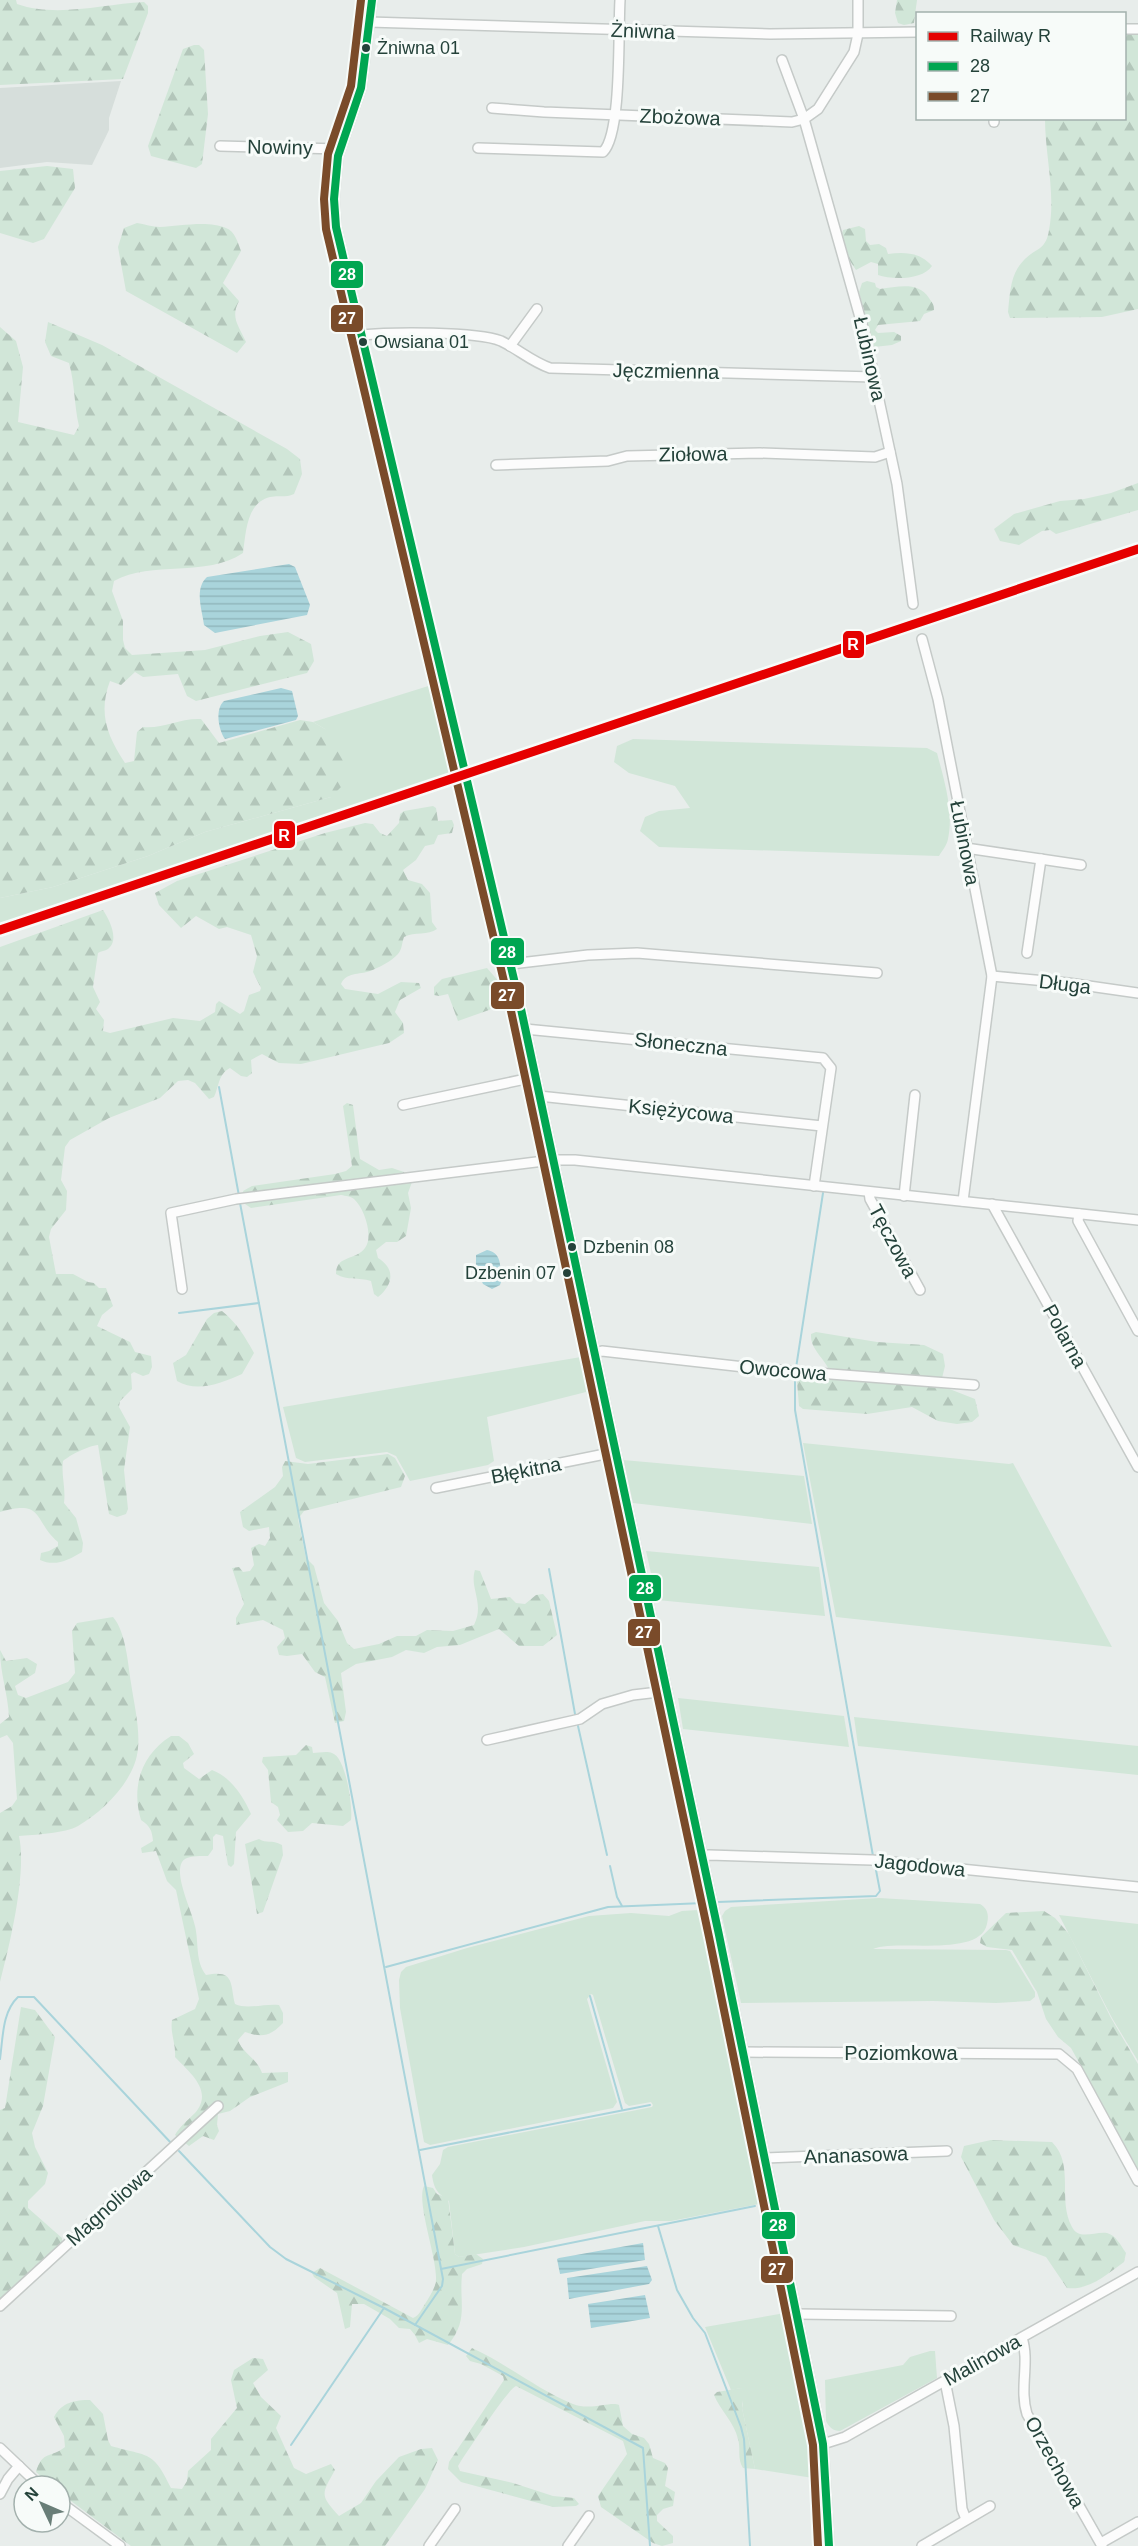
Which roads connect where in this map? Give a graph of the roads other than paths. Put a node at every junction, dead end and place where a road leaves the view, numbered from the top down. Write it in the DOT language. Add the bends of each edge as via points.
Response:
graph roads {
  1 [pos="372,0"];
  2 [pos="620,0"];
  3 [pos="858,0"];
  4 [pos="369,22"];
  5 [pos="618,30"];
  6 [pos="916,32"];
  7 [pos="858,34"];
  8 [pos="782,60"];
  9 [pos="492,108"];
  10 [pos="616,114"];
  11 [pos="804,119"];
  12 [pos="220,146"];
  13 [pos="478,148"];
  14 [pos="339,149"];
  15 [pos="537,309"];
  16 [pos="361,335"];
  17 [pos="510,346"];
  18 [pos="874,377"];
  19 [pos="890,452"];
  20 [pos="496,465"];
  21 [pos="913,604"];
  22 [pos="922,639"];
  23 [pos="966,848"];
  24 [pos="1041,859"];
  25 [pos="1081,865"];
  26 [pos="1027,953"];
  27 [pos="510,959"];
  28 [pos="877,973"];
  29 [pos="992,976"];
  30 [pos="1138,993"];
  31 [pos="525,1029"];
  32 [pos="535,1077"];
  33 [pos="915,1095"];
  34 [pos="539,1096"];
  35 [pos="403,1105"];
  36 [pos="822,1126"];
  37 [pos="552,1160"];
  38 [pos="814,1186"];
  39 [pos="869,1192"];
  40 [pos="904,1196"];
  41 [pos="963,1201"];
  42 [pos="992,1204"];
  43 [pos="1079,1214"];
  44 [pos="1138,1220"];
  45 [pos="182,1289"];
  46 [pos="920,1290"];
  47 [pos="1138,1330"];
  48 [pos="594,1353"];
  49 [pos="974,1385"];
  50 [pos="615,1452"];
  51 [pos="1138,1467"];
  52 [pos="436,1488"];
  53 [pos="667,1691"];
  54 [pos="487,1740"];
  55 [pos="702,1856"];
  56 [pos="1138,1887"];
  57 [pos="743,2052"];
  58 [pos="218,2106"];
  59 [pos="947,2151"];
  60 [pos="765,2158"];
  61 [pos="1138,2181"];
  62 [pos="1138,2272"];
  63 [pos="0,2306"];
  64 [pos="797,2314"];
  65 [pos="951,2316"];
  66 [pos="1022,2338"];
  67 [pos="945,2381"];
  68 [pos="824,2444"];
  69 [pos="0,2448"];
  70 [pos="19,2466"];
  71 [pos="27,2474"];
  72 [pos="0,2494"];
  73 [pos="990,2506"];
  74 [pos="455,2510"];
  75 [pos="72,2511"];
  76 [pos="589,2516"];
  77 [pos="966,2519"];
  78 [pos="1138,2522"];
  79 [pos="1102,2544"];
  80 [pos="120,2546"];
  81 [pos="429,2546"];
  82 [pos="568,2546"];
  83 [pos="829,2546"];
  84 [pos="922,2546"];
  1 -- 4 [label="street"];
  2 -- 5 [label="street"];
  3 -- 7 [label="street"];
  4 -- 5 [label="street, Żniwna"];
  4 -- 14 [label="street" via="361,88"];
  5 -- 7 [label="street, Żniwna"];
  5 -- 10 [label="street"];
  6 -- 7 [label="street, Żniwna"];
  7 -- 11 [label="street" via="854,52 818,109"];
  8 -- 11 [label="street"];
  9 -- 10 [label="street, Zbożowa"];
  10 -- 11 [label="street, Zbożowa" via="792,122"];
  10 -- 13 [label="street" via="609,146 603,152"];
  11 -- 18 [label="street, Łubinowa"];
  12 -- 14 [label="street, Nowiny"];
  14 -- 16 [label="street" via="334,214"];
  15 -- 17 [label="street"];
  16 -- 17 [label="street, Jęczmienna" via="458,334 499,340"];
  16 -- 27 [label="street"];
  17 -- 18 [label="street, Jęczmienna" via="550,368"];
  18 -- 19 [label="street, Łubinowa"];
  19 -- 20 [label="street, Ziołowa" via="875,457 760,453 627,456 608,461"];
  19 -- 21 [label="street, Łubinowa"];
  22 -- 23 [label="street, Łubinowa" via="938,699"];
  23 -- 24 [label="street"];
  23 -- 29 [label="street, Łubinowa"];
  24 -- 25 [label="street"];
  24 -- 26 [label="street"];
  27 -- 28 [label="street" via="637,953"];
  27 -- 31 [label="street"];
  29 -- 30 [label="street, Długa"];
  29 -- 41 [label="street, Łubinowa"];
  31 -- 32 [label="street"];
  31 -- 36 [label="street, Słoneczna" via="823,1058 831,1068"];
  32 -- 34 [label="street"];
  32 -- 35 [label="street"];
  33 -- 40 [label="street"];
  34 -- 36 [label="street, Księżycowa"];
  34 -- 37 [label="street"];
  36 -- 38 [label="street"];
  37 -- 38 [label="street"];
  37 -- 45 [label="street" via="236,1199 171,1213"];
  37 -- 48 [label="street"];
  38 -- 39 [label="street"];
  39 -- 40 [label="street"];
  39 -- 46 [label="street, Tęczowa"];
  40 -- 41 [label="street"];
  41 -- 42 [label="street"];
  42 -- 43 [label="street"];
  42 -- 51 [label="street, Polarna"];
  43 -- 44 [label="street"];
  43 -- 47 [label="street" via="1078,1221"];
  48 -- 49 [label="street, Owocowa"];
  48 -- 50 [label="street"];
  50 -- 52 [label="street, Błękitna"];
  50 -- 53 [label="street"];
  53 -- 54 [label="street" via="633,1695 602,1704 580,1719"];
  53 -- 55 [label="street"];
  55 -- 56 [label="street, Jagodowa" via="872,1860"];
  55 -- 57 [label="street"];
  57 -- 60 [label="street"];
  57 -- 61 [label="street, Poziomkowa" via="1059,2054 1077,2069"];
  58 -- 63 [label="street, Magnoliowa"];
  59 -- 60 [label="street, Ananasowa"];
  60 -- 64 [label="street"];
  62 -- 66 [label="street, Malinowa"];
  64 -- 65 [label="street"];
  64 -- 68 [label="street"];
  66 -- 67 [label="street, Malinowa"];
  66 -- 79 [label="street, Orzechowa" via="1023,2394 1028,2414"];
  67 -- 68 [label="street, Malinowa" via="844,2437"];
  67 -- 77 [label="street"];
  68 -- 83 [label="street"];
  69 -- 70 [label="street"];
  70 -- 71 [label="street"];
  70 -- 72 [label="street"];
  73 -- 77 [label="street"];
  74 -- 81 [label="street"];
  75 -- 80 [label="street"];
  76 -- 82 [label="street"];
  77 -- 84 [label="street"];
  78 -- 79 [label="street"];
}
